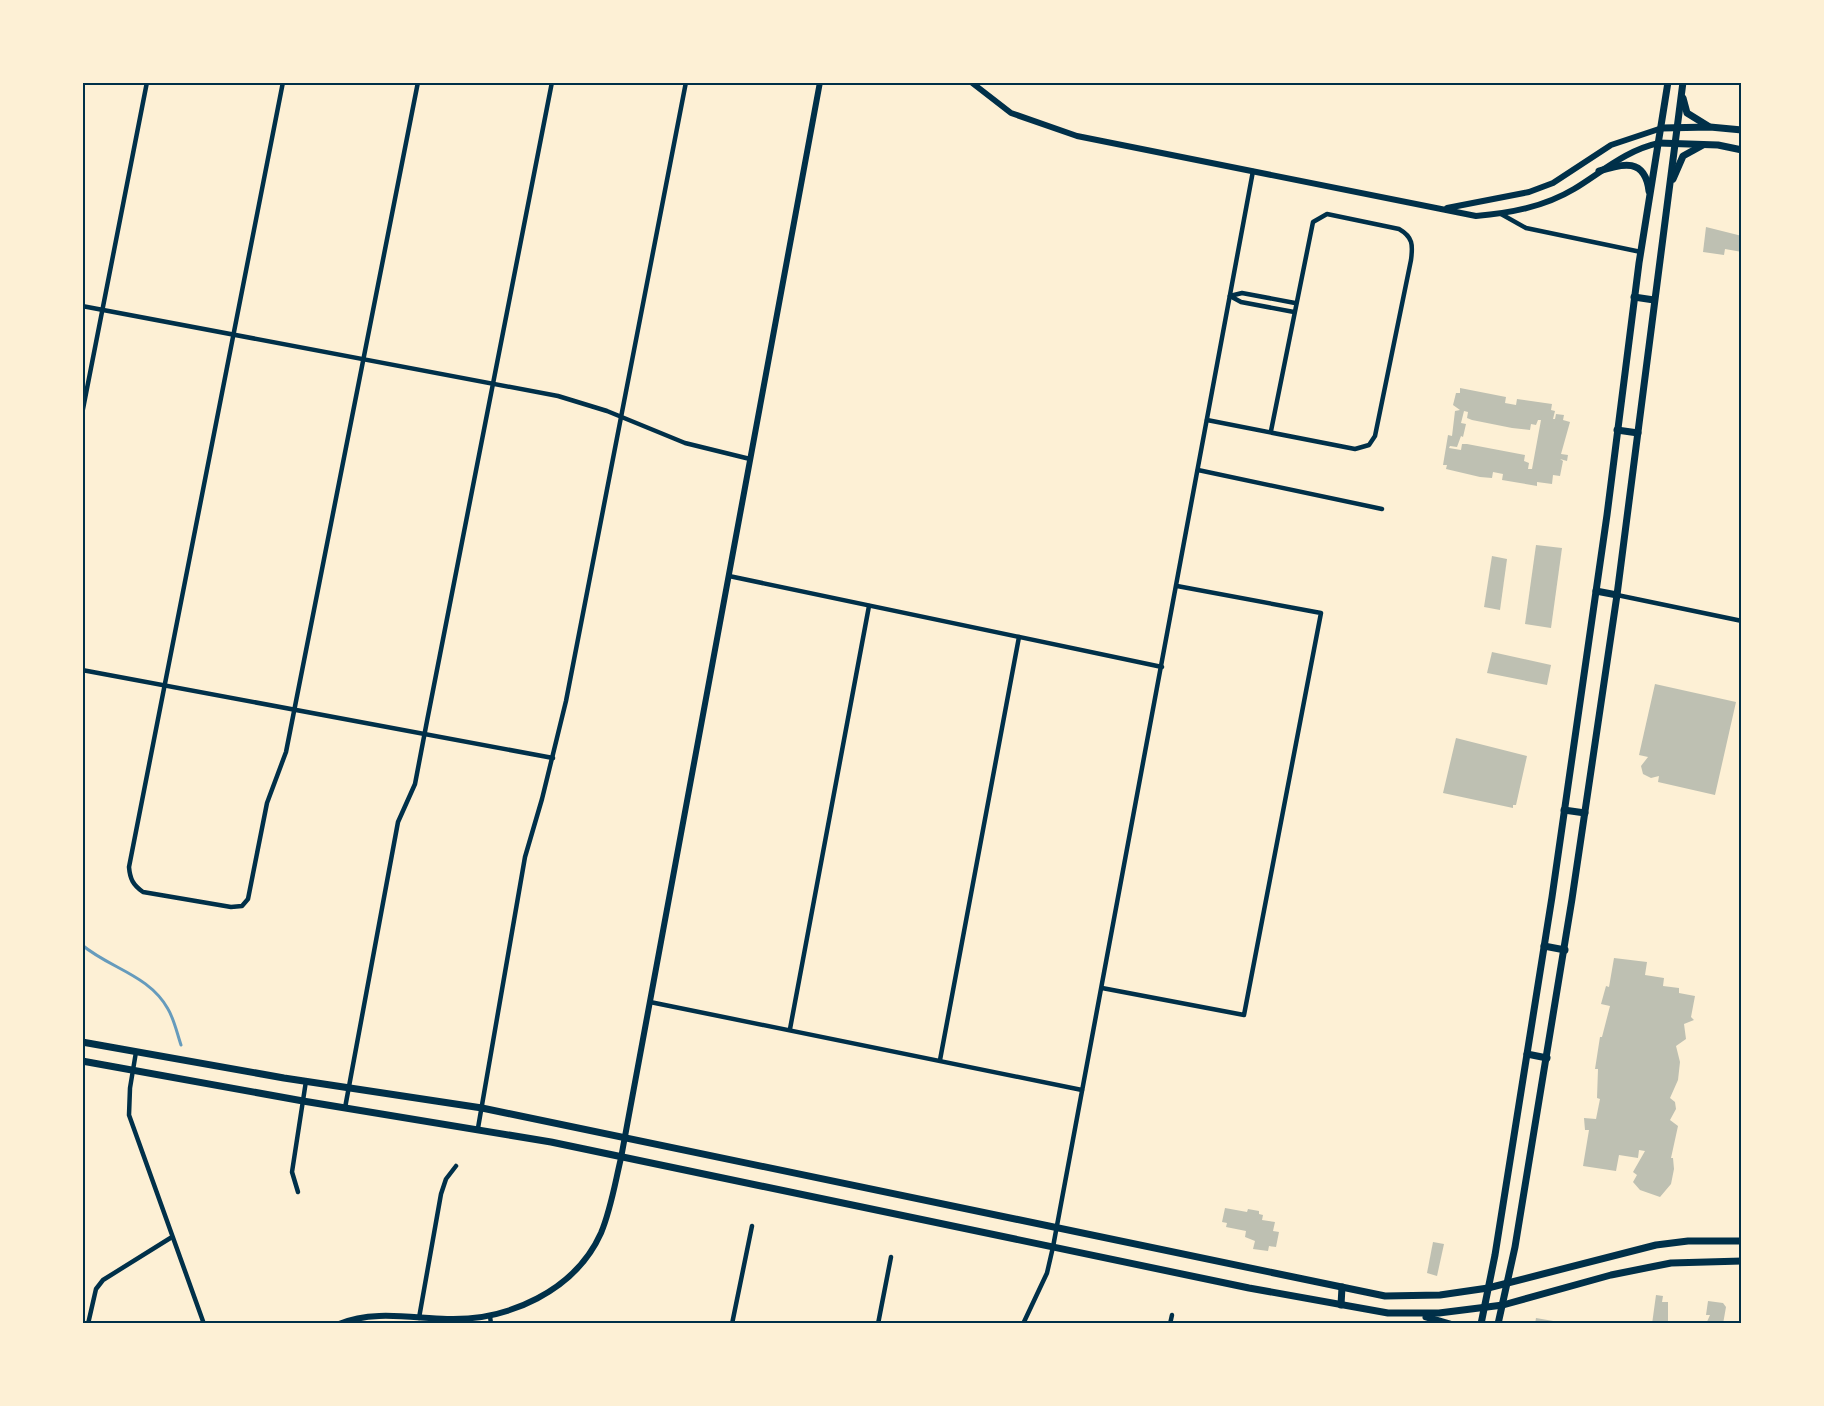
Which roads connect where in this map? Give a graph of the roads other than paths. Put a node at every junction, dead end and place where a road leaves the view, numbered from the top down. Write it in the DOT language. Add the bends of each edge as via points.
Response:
graph roads {
  1 [pos="147,82"];
  2 [pos="283,82"];
  3 [pos="418,82"];
  4 [pos="552,82"];
  5 [pos="686,82"];
  6 [pos="820,82"];
  7 [pos="971,82"];
  8 [pos="1668,82"];
  9 [pos="1683,82"];
  10 [pos="1681,93"];
  11 [pos="1676,127"];
  12 [pos="1710,127"];
  13 [pos="1662,128"];
  14 [pos="1742,130"];
  15 [pos="1674,142"];
  16 [pos="1659,143"];
  17 [pos="1706,144"];
  18 [pos="1742,150"];
  19 [pos="1253,171"];
  20 [pos="1599,171"];
  21 [pos="1543,187"];
  22 [pos="1668,193"];
  23 [pos="1650,197"];
  24 [pos="1550,200"];
  25 [pos="1444,209"];
  26 [pos="1501,214"];
  27 [pos="1641,252"];
  28 [pos="1230,296"];
  29 [pos="1634,297"];
  30 [pos="1654,300"];
  31 [pos="1295,303"];
  32 [pos="82,306"];
  33 [pos="103,309"];
  34 [pos="1294,312"];
  35 [pos="233,335"];
  36 [pos="363,360"];
  37 [pos="493,384"];
  38 [pos="82,414"];
  39 [pos="621,417"];
  40 [pos="1207,420"];
  41 [pos="1617,430"];
  42 [pos="1271,431"];
  43 [pos="1638,433"];
  44 [pos="750,459"];
  45 [pos="1198,470"];
  46 [pos="1382,509"];
  47 [pos="729,576"];
  48 [pos="1177,586"];
  49 [pos="1596,591"];
  50 [pos="1617,595"];
  51 [pos="869,606"];
  52 [pos="1742,621"];
  53 [pos="1019,637"];
  54 [pos="1162,667"];
  55 [pos="82,670"];
  56 [pos="164,686"];
  57 [pos="295,710"];
  58 [pos="425,735"];
  59 [pos="553,758"];
  60 [pos="1564,810"];
  61 [pos="1585,813"];
  62 [pos="1544,946"];
  63 [pos="1565,950"];
  64 [pos="1102,988"];
  65 [pos="650,1002"];
  66 [pos="790,1029"];
  67 [pos="82,1042"];
  68 [pos="136,1052"];
  69 [pos="1527,1054"];
  70 [pos="1547,1058"];
  71 [pos="940,1060"];
  72 [pos="82,1061"];
  73 [pos="133,1070"];
  74 [pos="306,1081"];
  75 [pos="348,1088"];
  76 [pos="1082,1090"];
  77 [pos="303,1101"];
  78 [pos="345,1108"];
  79 [pos="482,1108"];
  80 [pos="478,1128"];
  81 [pos="624,1138"];
  82 [pos="621,1158"];
  83 [pos="456,1166"];
  84 [pos="298,1192"];
  85 [pos="752,1226"];
  86 [pos="1057,1228"];
  87 [pos="172,1237"];
  88 [pos="1742,1241"];
  89 [pos="1053,1247"];
  90 [pos="891,1257"];
  91 [pos="1742,1261"];
  92 [pos="1508,1283"];
  93 [pos="1342,1287"];
  94 [pos="1488,1288"];
  95 [pos="1341,1305"];
  96 [pos="1503,1305"];
  97 [pos="1484,1308"];
  98 [pos="1172,1315"];
  99 [pos="1414,1315"];
  100 [pos="419,1318"];
  101 [pos="491,1320"];
  102 [pos="88,1323"];
  103 [pos="204,1323"];
  104 [pos="339,1323"];
  105 [pos="732,1323"];
  106 [pos="878,1323"];
  107 [pos="1023,1323"];
  108 [pos="1170,1323"];
  109 [pos="1450,1323"];
  110 [pos="1481,1323"];
  111 [pos="1498,1323"];
  1 -- 33 [label="street"];
  2 -- 35 [label="street"];
  3 -- 36 [label="street"];
  4 -- 37 [label="street"];
  5 -- 39 [label="street"];
  6 -- 44 [label="street"];
  7 -- 19 [label="street" via="1011,113 1045,127"];
  8 -- 13 [label="main road"];
  9 -- 10 [label="main road"];
  10 -- 11 [label="main road"];
  10 -- 12 [label="main road" via="1687,112"];
  11 -- 12 [label="main road"];
  11 -- 13 [label="main road"];
  11 -- 15 [label="main road"];
  12 -- 14 [label="main road"];
  13 -- 16 [label="main road"];
  13 -- 21 [label="street" via="1611,145"];
  15 -- 16 [label="main road"];
  15 -- 17 [label="main road"];
  15 -- 22 [label="main road"];
  16 -- 20 [label="street" via="1631,152"];
  16 -- 23 [label="main road"];
  17 -- 18 [label="main road"];
  17 -- 22 [label="main road" via="1683,156"];
  19 -- 25 [label="street"];
  19 -- 28 [label="street"];
  20 -- 23 [label="main road" via="1618,164 1636,167 1644,175"];
  20 -- 24 [label="street"];
  21 -- 24 [label="street"];
  21 -- 25 [label="street"];
  22 -- 30 [label="main road"];
  23 -- 27 [label="main road"];
  24 -- 26 [label="street"];
  25 -- 26 [label="street" via="1476,216"];
  26 -- 27 [label="street" via="1526,228"];
  27 -- 29 [label="main road"];
  28 -- 31 [label="street" via="1242,294"];
  28 -- 34 [label="street" via="1240,302"];
  28 -- 40 [label="street"];
  29 -- 30 [label="main road"];
  29 -- 41 [label="main road"];
  30 -- 43 [label="main road"];
  31 -- 34 [label="street"];
  31 -- 42 [label="street" via="1313,222 1327,214 1399,229 1411,239 1411,260 1377,431 1369,445 1355,449"];
  32 -- 33 [label="street"];
  33 -- 35 [label="street"];
  33 -- 38 [label="street"];
  34 -- 42 [label="street"];
  35 -- 36 [label="street"];
  35 -- 56 [label="street"];
  36 -- 37 [label="street"];
  36 -- 57 [label="street"];
  37 -- 39 [label="street" via="567,398"];
  37 -- 58 [label="street"];
  39 -- 44 [label="street" via="685,443"];
  39 -- 59 [label="street"];
  40 -- 42 [label="street"];
  40 -- 45 [label="street"];
  41 -- 43 [label="main road"];
  41 -- 49 [label="main road"];
  43 -- 50 [label="main road"];
  44 -- 47 [label="street"];
  45 -- 46 [label="street"];
  45 -- 48 [label="street"];
  47 -- 51 [label="street"];
  47 -- 65 [label="street"];
  48 -- 54 [label="street"];
  48 -- 64 [label="street" via="1321,613 1244,1015"];
  49 -- 50 [label="main road"];
  49 -- 60 [label="main road"];
  50 -- 52 [label="street"];
  50 -- 61 [label="main road"];
  51 -- 53 [label="street"];
  51 -- 66 [label="street"];
  53 -- 54 [label="street"];
  53 -- 71 [label="street"];
  54 -- 64 [label="street"];
  55 -- 56 [label="street"];
  56 -- 57 [label="street"];
  56 -- 57 [label="street" via="129,867 135,887 143,892 242,906 250,891 267,803 286,752"];
  57 -- 58 [label="street"];
  58 -- 59 [label="street"];
  58 -- 75 [label="street" via="415,784 398,822"];
  59 -- 79 [label="street" via="525,857"];
  60 -- 61 [label="main road"];
  60 -- 62 [label="main road"];
  61 -- 63 [label="main road"];
  62 -- 63 [label="main road"];
  62 -- 69 [label="main road"];
  63 -- 70 [label="main road"];
  64 -- 76 [label="street"];
  65 -- 66 [label="street"];
  65 -- 81 [label="street"];
  66 -- 71 [label="street"];
  67 -- 68 [label="main road"];
  68 -- 73 [label="street"];
  68 -- 74 [label="main road"];
  69 -- 70 [label="main road"];
  69 -- 94 [label="main road"];
  70 -- 92 [label="main road"];
  71 -- 76 [label="street"];
  72 -- 73 [label="main road"];
  73 -- 77 [label="main road"];
  73 -- 87 [label="street" via="129,1115"];
  74 -- 75 [label="main road"];
  74 -- 77 [label="street"];
  75 -- 78 [label="street"];
  75 -- 79 [label="main road"];
  76 -- 86 [label="street"];
  77 -- 78 [label="main road"];
  77 -- 84 [label="street" via="292,1172"];
  78 -- 80 [label="main road"];
  79 -- 80 [label="street"];
  79 -- 81 [label="main road"];
  80 -- 82 [label="main road"];
  81 -- 82 [label="street"];
  81 -- 86 [label="main road"];
  82 -- 89 [label="main road"];
  82 -- 101 [label="street" via="610,1206 588,1254 553,1289"];
  83 -- 100 [label="street" via="441,1194"];
  85 -- 105 [label="street"];
  86 -- 89 [label="street"];
  86 -- 93 [label="main road"];
  87 -- 102 [label="street" via="103,1280 96,1289"];
  87 -- 103 [label="street"];
  88 -- 92 [label="main road" via="1656,1245"];
  89 -- 95 [label="main road"];
  89 -- 107 [label="street" via="1047,1273"];
  90 -- 106 [label="street"];
  91 -- 96 [label="main road" via="1708,1260 1647,1267"];
  92 -- 94 [label="main road"];
  92 -- 96 [label="main road"];
  93 -- 94 [label="main road" via="1402,1296"];
  93 -- 95 [label="main road"];
  94 -- 97 [label="main road"];
  95 -- 99 [label="main road"];
  96 -- 97 [label="main road"];
  96 -- 111 [label="main road"];
  97 -- 99 [label="main road"];
  97 -- 110 [label="main road"];
  98 -- 108 [label="street"];
  99 -- 109 [label="main road"];
  100 -- 101 [label="street"];
  100 -- 104 [label="street" via="363,1316"];
}
